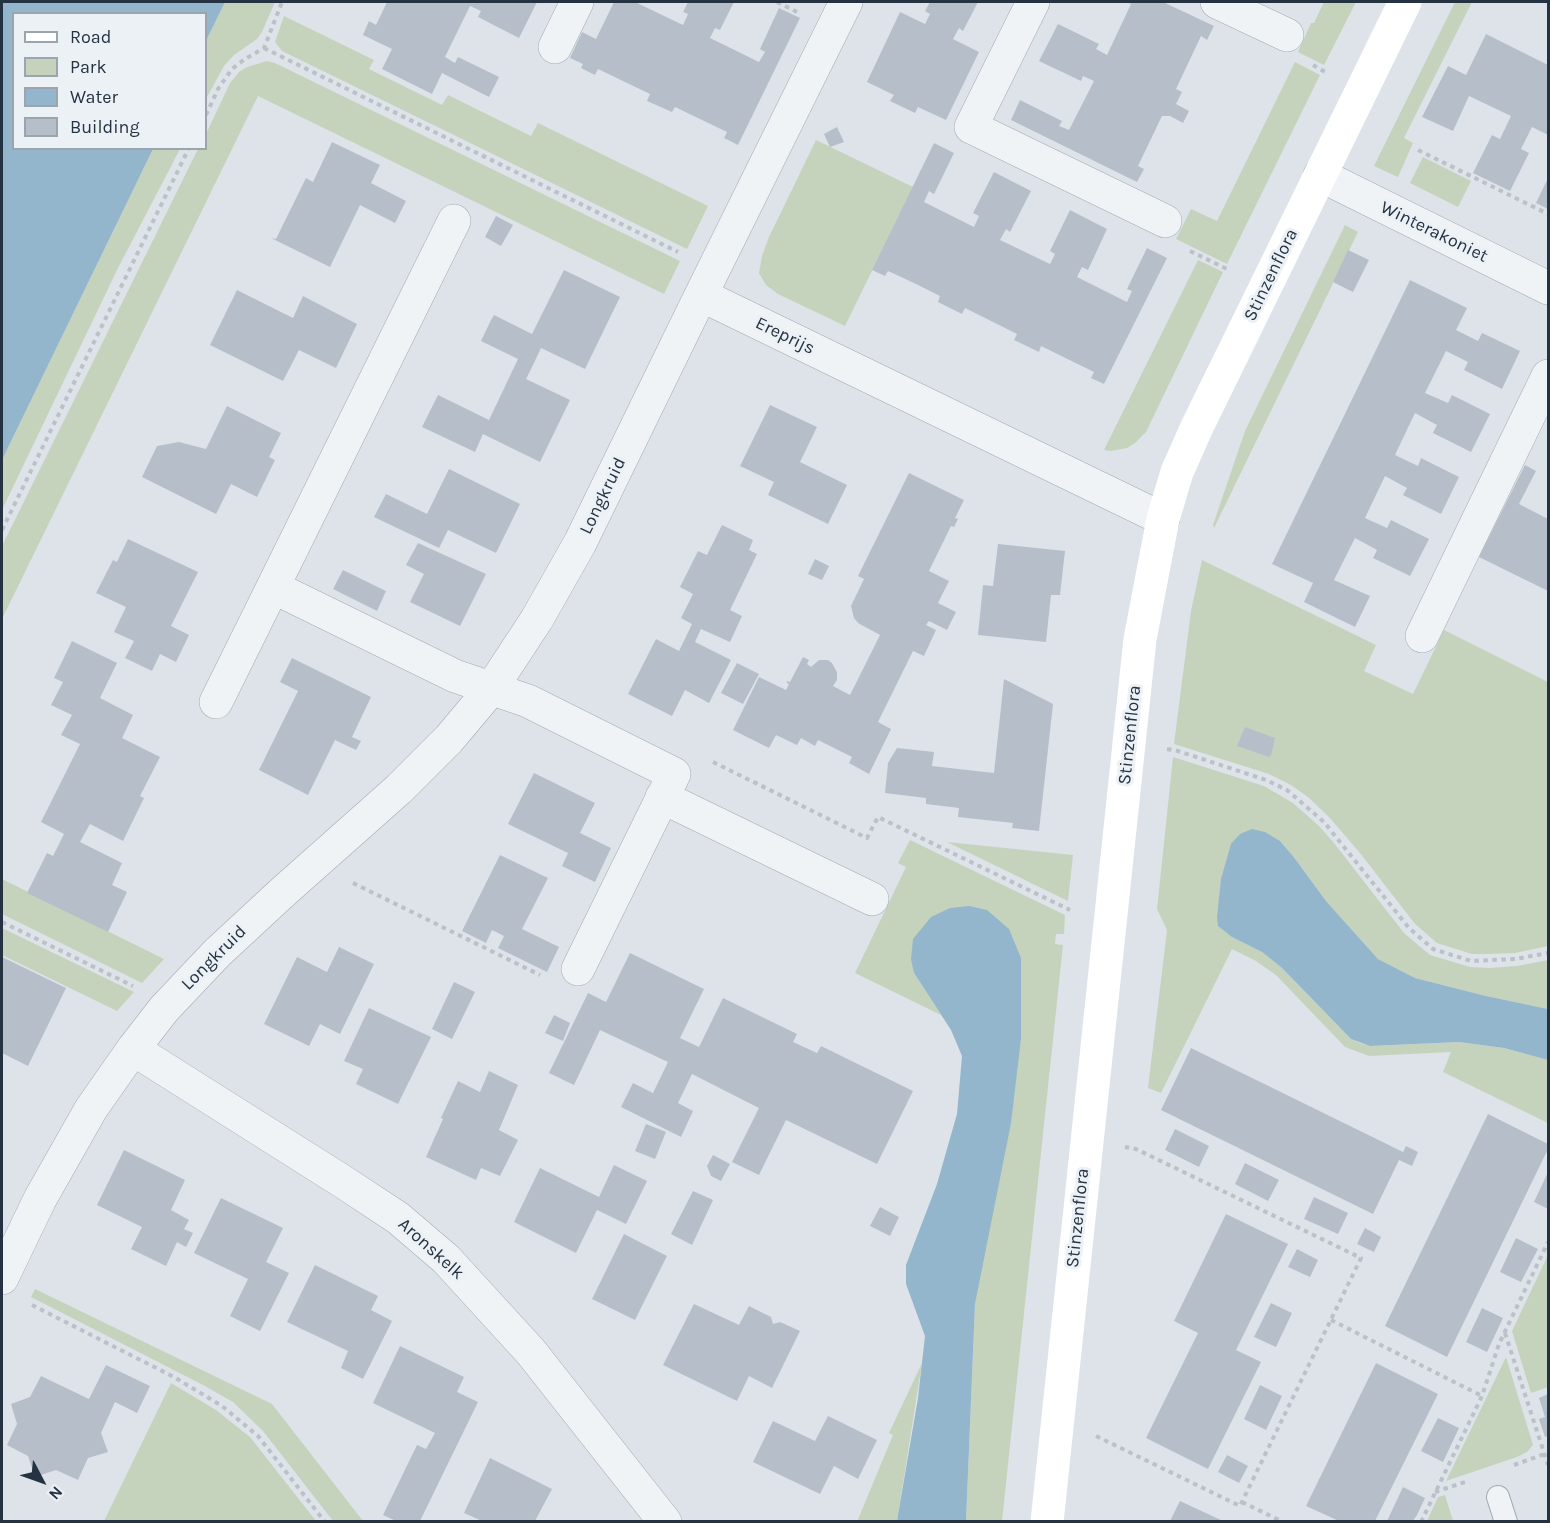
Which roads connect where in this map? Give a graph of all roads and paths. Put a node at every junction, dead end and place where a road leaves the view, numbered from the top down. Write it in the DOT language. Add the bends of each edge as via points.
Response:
graph roads {
  1 [pos="282,2"];
  2 [pos="577,2"];
  3 [pos="846,2"];
  4 [pos="1033,2"];
  5 [pos="1216,2"];
  6 [pos="1405,2"];
  7 [pos="1287,35"];
  8 [pos="555,47"];
  9 [pos="264,48"];
  10 [pos="1362,89"];
  11 [pos="207,113"];
  12 [pos="188,150"];
  13 [pos="1418,150"];
  14 [pos="1320,175"];
  15 [pos="1548,214"];
  16 [pos="454,221"];
  17 [pos="1165,221"];
  18 [pos="708,283"];
  19 [pos="1265,288"];
  20 [pos="1548,288"];
  21 [pos="1548,376"];
  22 [pos="1541,411"];
  23 [pos="1163,519"];
  24 [pos="2,530"];
  25 [pos="273,587"];
  26 [pos="1422,636"];
  27 [pos="491,689"];
  28 [pos="216,702"];
  29 [pos="1167,749"];
  30 [pos="668,786"];
  31 [pos="325,854"];
  32 [pos="872,899"];
  33 [pos="1073,912"];
  34 [pos="2,922"];
  35 [pos="1548,953"];
  36 [pos="579,969"];
  37 [pos="164,1009"];
  38 [pos="133,1049"];
  39 [pos="1124,1147"];
  40 [pos="1548,1242"];
  41 [pos="12,1290"];
  42 [pos="1330,1320"];
  43 [pos="1505,1332"];
  44 [pos="1482,1396"];
  45 [pos="1094,1435"];
  46 [pos="1548,1465"];
  47 [pos="1498,1497"];
  48 [pos="1242,1502"];
  49 [pos="325,1521"];
  50 [pos="665,1521"];
  51 [pos="1047,1521"];
  52 [pos="1282,1521"];
  53 [pos="1421,1521"];
  54 [pos="1506,1521"];
  1 -- 9 [label="path"];
  2 -- 8 [label="street"];
  3 -- 18 [label="street"];
  4 -- 17 [label="street" via="971,127"];
  5 -- 7 [label="street"];
  6 -- 10 [label="street, Stinzenflora"];
  7 -- 10 [label="path" via="1296,57"];
  9 -- 11 [label="path" via="232,69"];
  9 -- 18 [label="path"];
  10 -- 14 [label="street, Stinzenflora"];
  12 -- 24 [label="path"];
  13 -- 15 [label="path"];
  14 -- 19 [label="street, Stinzenflora"];
  14 -- 20 [label="street, Winterakoniet"];
  16 -- 25 [label="street"];
  17 -- 19 [label="path" via="1175,244"];
  18 -- 23 [label="street, Ereprijs"];
  18 -- 27 [label="street, Longkruid" via="580,543"];
  19 -- 23 [label="street, Stinzenflora" via="1177,472"];
  21 -- 22 [label="street"];
  22 -- 26 [label="street"];
  23 -- 51 [label="street, Stinzenflora" via="1140,639"];
  25 -- 27 [label="street" via="455,676"];
  25 -- 28 [label="street"];
  27 -- 30 [label="street" via="528,701"];
  27 -- 31 [label="street, Longkruid" via="399,789"];
  29 -- 35 [label="path" via="1287,790 1324,822 1409,928 1433,949 1471,961"];
  30 -- 32 [label="street"];
  30 -- 33 [label="path" via="686,749 867,838 878,817"];
  30 -- 36 [label="street"];
  31 -- 36 [label="path" via="348,880 569,989"];
  31 -- 37 [label="street, Longkruid" via="217,953"];
  34 -- 37 [label="path" via="138,988"];
  37 -- 38 [label="street, Longkruid"];
  38 -- 41 [label="street, Longkruid" via="91,1109 40,1198"];
  38 -- 50 [label="street, Aronskelk" via="398,1218 446,1259 531,1352"];
  39 -- 42 [label="path" via="1136,1149 1361,1258"];
  40 -- 43 [label="path"];
  41 -- 49 [label="path" via="222,1406 258,1436"];
  42 -- 44 [label="path"];
  42 -- 48 [label="path"];
  43 -- 44 [label="path"];
  43 -- 46 [label="path"];
  44 -- 53 [label="path"];
  45 -- 48 [label="path" via="1240,1506"];
  47 -- 54 [label="lane"];
  48 -- 52 [label="path"];
}
